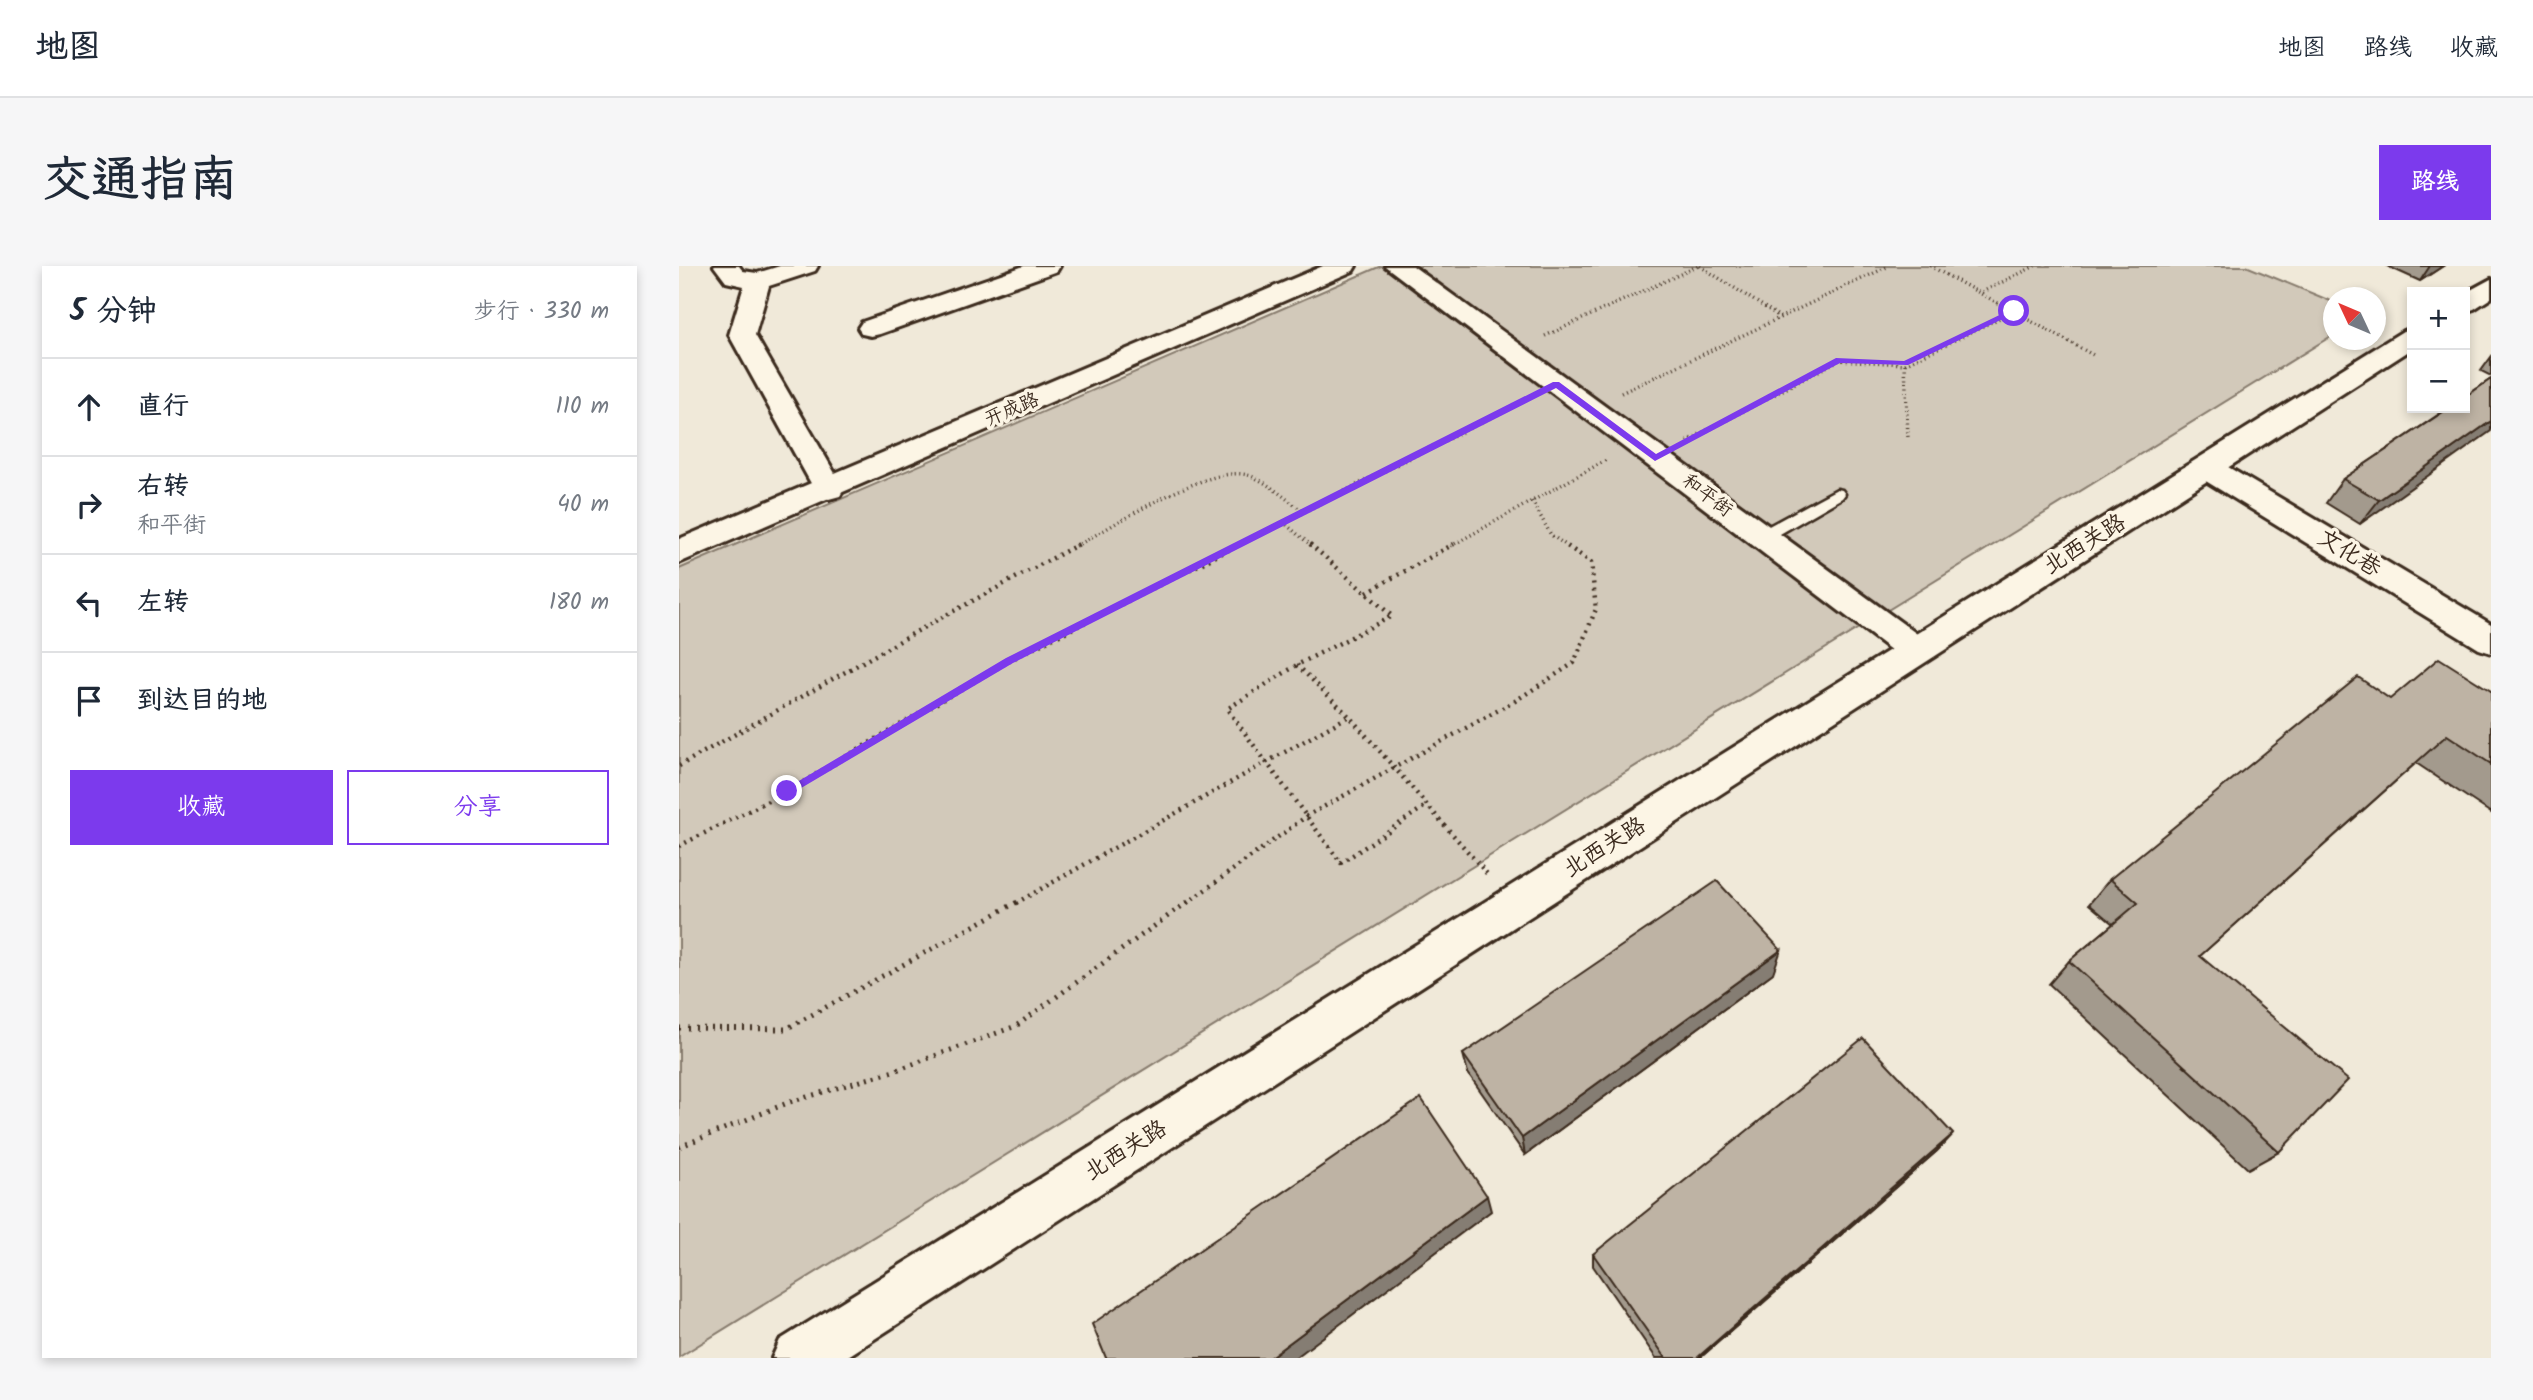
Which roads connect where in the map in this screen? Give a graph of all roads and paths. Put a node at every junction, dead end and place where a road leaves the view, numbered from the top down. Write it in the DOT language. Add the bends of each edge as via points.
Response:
graph roads {
  1 [pos="726,266"];
  2 [pos="806,266"];
  3 [pos="1048,266"];
  4 [pos="1343,266"];
  5 [pos="1397,266"];
  6 [pos="1699,266"];
  7 [pos="1889,266"];
  8 [pos="1930,266"];
  9 [pos="2035,266"];
  10 [pos="758,281"];
  11 [pos="2491,287"];
  12 [pos="1982,292"];
  13 [pos="2470,301"];
  14 [pos="2014,311"];
  15 [pos="1780,317"];
  16 [pos="871,328"];
  17 [pos="2407,340"];
  18 [pos="1512,351"];
  19 [pos="2095,356"];
  20 [pos="1905,363"];
  21 [pos="1556,384"];
  22 [pos="1589,408"];
  23 [pos="1908,438"];
  24 [pos="1646,451"];
  25 [pos="2207,468"];
  26 [pos="829,489"];
  27 [pos="1837,494"];
  28 [pos="1532,500"];
  29 [pos="1304,512"];
  30 [pos="1283,522"];
  31 [pos="1762,537"];
  32 [pos="679,552"];
  33 [pos="1367,592"];
  34 [pos="2491,640"];
  35 [pos="1916,651"];
  36 [pos="1297,665"];
  37 [pos="1349,716"];
  38 [pos="1266,763"];
  39 [pos="679,766"];
  40 [pos="1394,767"];
  41 [pos="1427,805"];
  42 [pos="1307,816"];
  43 [pos="679,846"];
  44 [pos="1514,905"];
  45 [pos="679,1028"];
  46 [pos="679,1147"];
  47 [pos="798,1358"];
  1 -- 10 [label="street" via="735,277"];
  2 -- 10 [label="street"];
  3 -- 16 [label="street"];
  4 -- 26 [label="street, 开成路"];
  5 -- 18 [label="street, 和平街"];
  6 -- 15 [label="path"];
  6 -- 18 [label="path"];
  7 -- 15 [label="path"];
  8 -- 12 [label="path"];
  9 -- 12 [label="path"];
  10 -- 26 [label="street" via="742,335"];
  11 -- 13 [label="street"];
  12 -- 14 [label="path"];
  14 -- 19 [label="path"];
  14 -- 20 [label="path"];
  15 -- 22 [label="path"];
  17 -- 25 [label="street, 北西关路"];
  18 -- 21 [label="street, 和平街"];
  20 -- 23 [label="path"];
  20 -- 24 [label="path" via="1839,360"];
  21 -- 22 [label="street, 和平街"];
  21 -- 29 [label="path"];
  22 -- 24 [label="street, 和平街"];
  24 -- 28 [label="path"];
  24 -- 31 [label="street, 和平街"];
  25 -- 34 [label="street, 文化巷"];
  25 -- 35 [label="street, 北西关路"];
  26 -- 32 [label="street, 开成路"];
  27 -- 31 [label="lane"];
  28 -- 33 [label="path"];
  28 -- 40 [label="path" via="1551,535 1591,562 1595,609 1574,663"];
  29 -- 30 [label="path"];
  29 -- 39 [label="path" via="1252,476 1232,472 1201,479 937,620"];
  30 -- 33 [label="path"];
  30 -- 43 [label="path" via="1010,660 787,791"];
  31 -- 35 [label="street, 和平街"];
  33 -- 36 [label="path" via="1392,616"];
  35 -- 44 [label="street, 北西关路"];
  36 -- 37 [label="path"];
  36 -- 38 [label="path" via="1227,709"];
  37 -- 38 [label="path"];
  37 -- 40 [label="path"];
  38 -- 42 [label="path"];
  38 -- 45 [label="path" via="786,1028"];
  40 -- 41 [label="path"];
  40 -- 42 [label="path"];
  41 -- 42 [label="path" via="1341,863"];
  41 -- 44 [label="path"];
  42 -- 46 [label="path" via="1016,1026 894,1071 790,1102"];
  44 -- 47 [label="street, 北西关路"];
}
